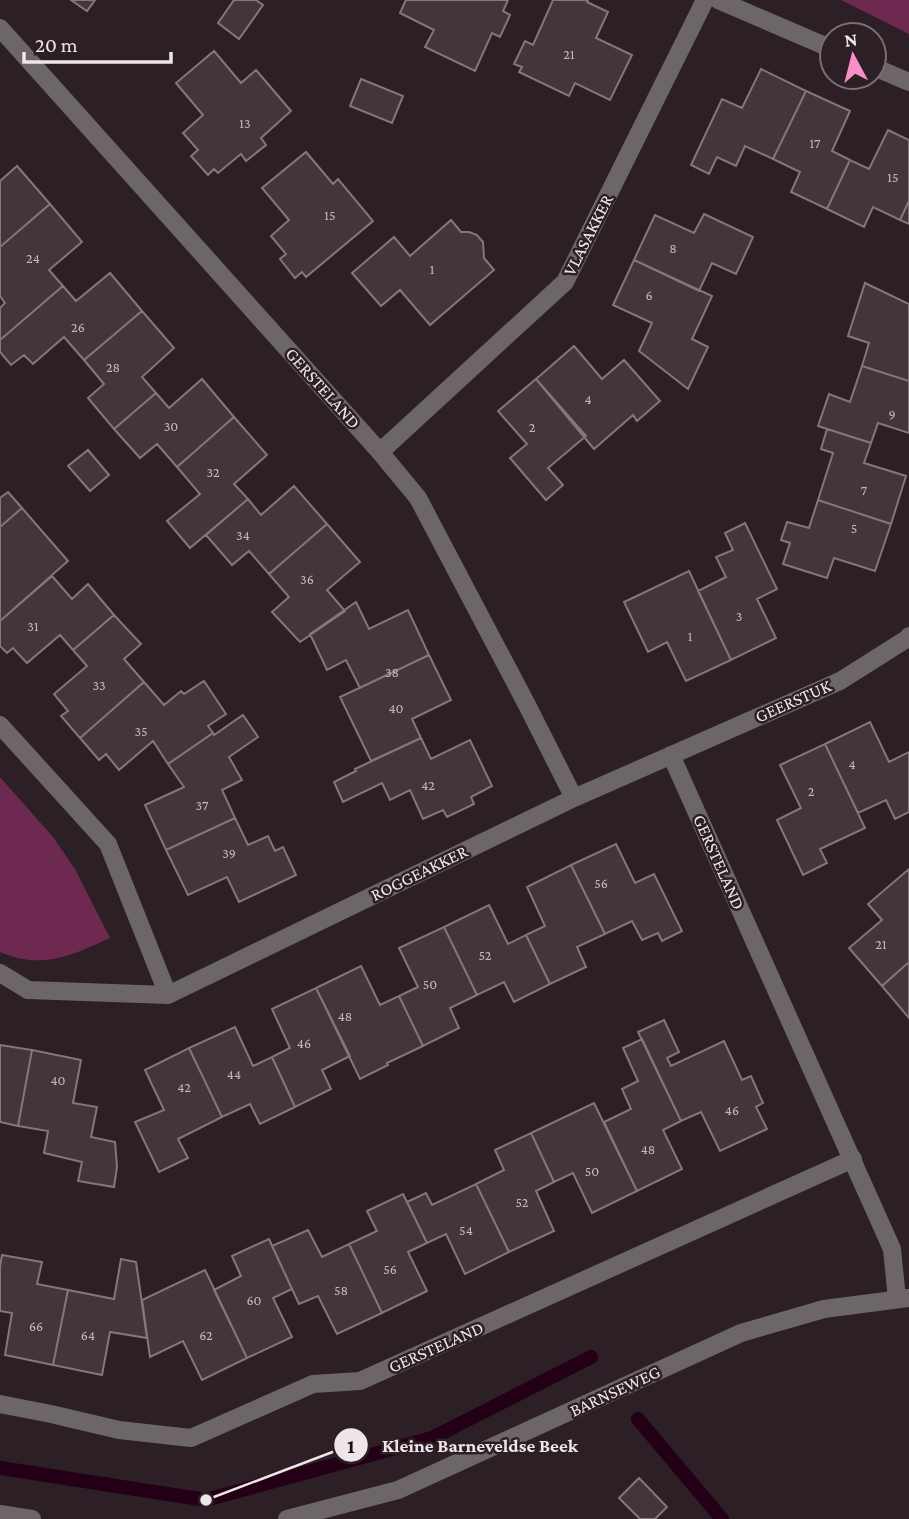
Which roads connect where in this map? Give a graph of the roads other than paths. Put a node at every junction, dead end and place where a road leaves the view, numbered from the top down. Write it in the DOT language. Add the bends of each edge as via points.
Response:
graph roads {
  1 [pos="705,0"];
  2 [pos="718,0"];
  3 [pos="0,28"];
  4 [pos="818,43"];
  5 [pos="888,73"];
  6 [pos="909,82"];
  7 [pos="380,452"];
  8 [pos="909,635"];
  9 [pos="0,725"];
  10 [pos="671,755"];
  11 [pos="574,798"];
  12 [pos="0,973"];
  13 [pos="168,995"];
  14 [pos="853,1159"];
  15 [pos="903,1298"];
  16 [pos="0,1404"];
  17 [pos="0,1514"];
  18 [pos="32,1519"];
  19 [pos="287,1519"];
  1 -- 7 [label="street, VLASAKKER" via="565,282"];
  2 -- 4 [label="street"];
  3 -- 7 [label="street, GERSTELAND"];
  5 -- 6 [label="street"];
  7 -- 11 [label="street, GERSTELAND" via="418,498"];
  8 -- 10 [label="street, GEERSTUK" via="840,681"];
  9 -- 13 [label="street" via="108,844"];
  10 -- 11 [label="street, ROGGEAKKER"];
  10 -- 14 [label="street, GERSTELAND"];
  11 -- 13 [label="street, ROGGEAKKER"];
  12 -- 13 [label="street, ROGGEAKKER" via="28,990"];
  14 -- 15 [label="street, GERSTELAND" via="892,1249"];
  14 -- 16 [label="street, GERSTELAND" via="360,1381 313,1384 191,1437 119,1430"];
  15 -- 19 [label="street, BARNSEWEG" via="824,1309 741,1333 398,1490"];
  17 -- 18 [label="street"];
}
